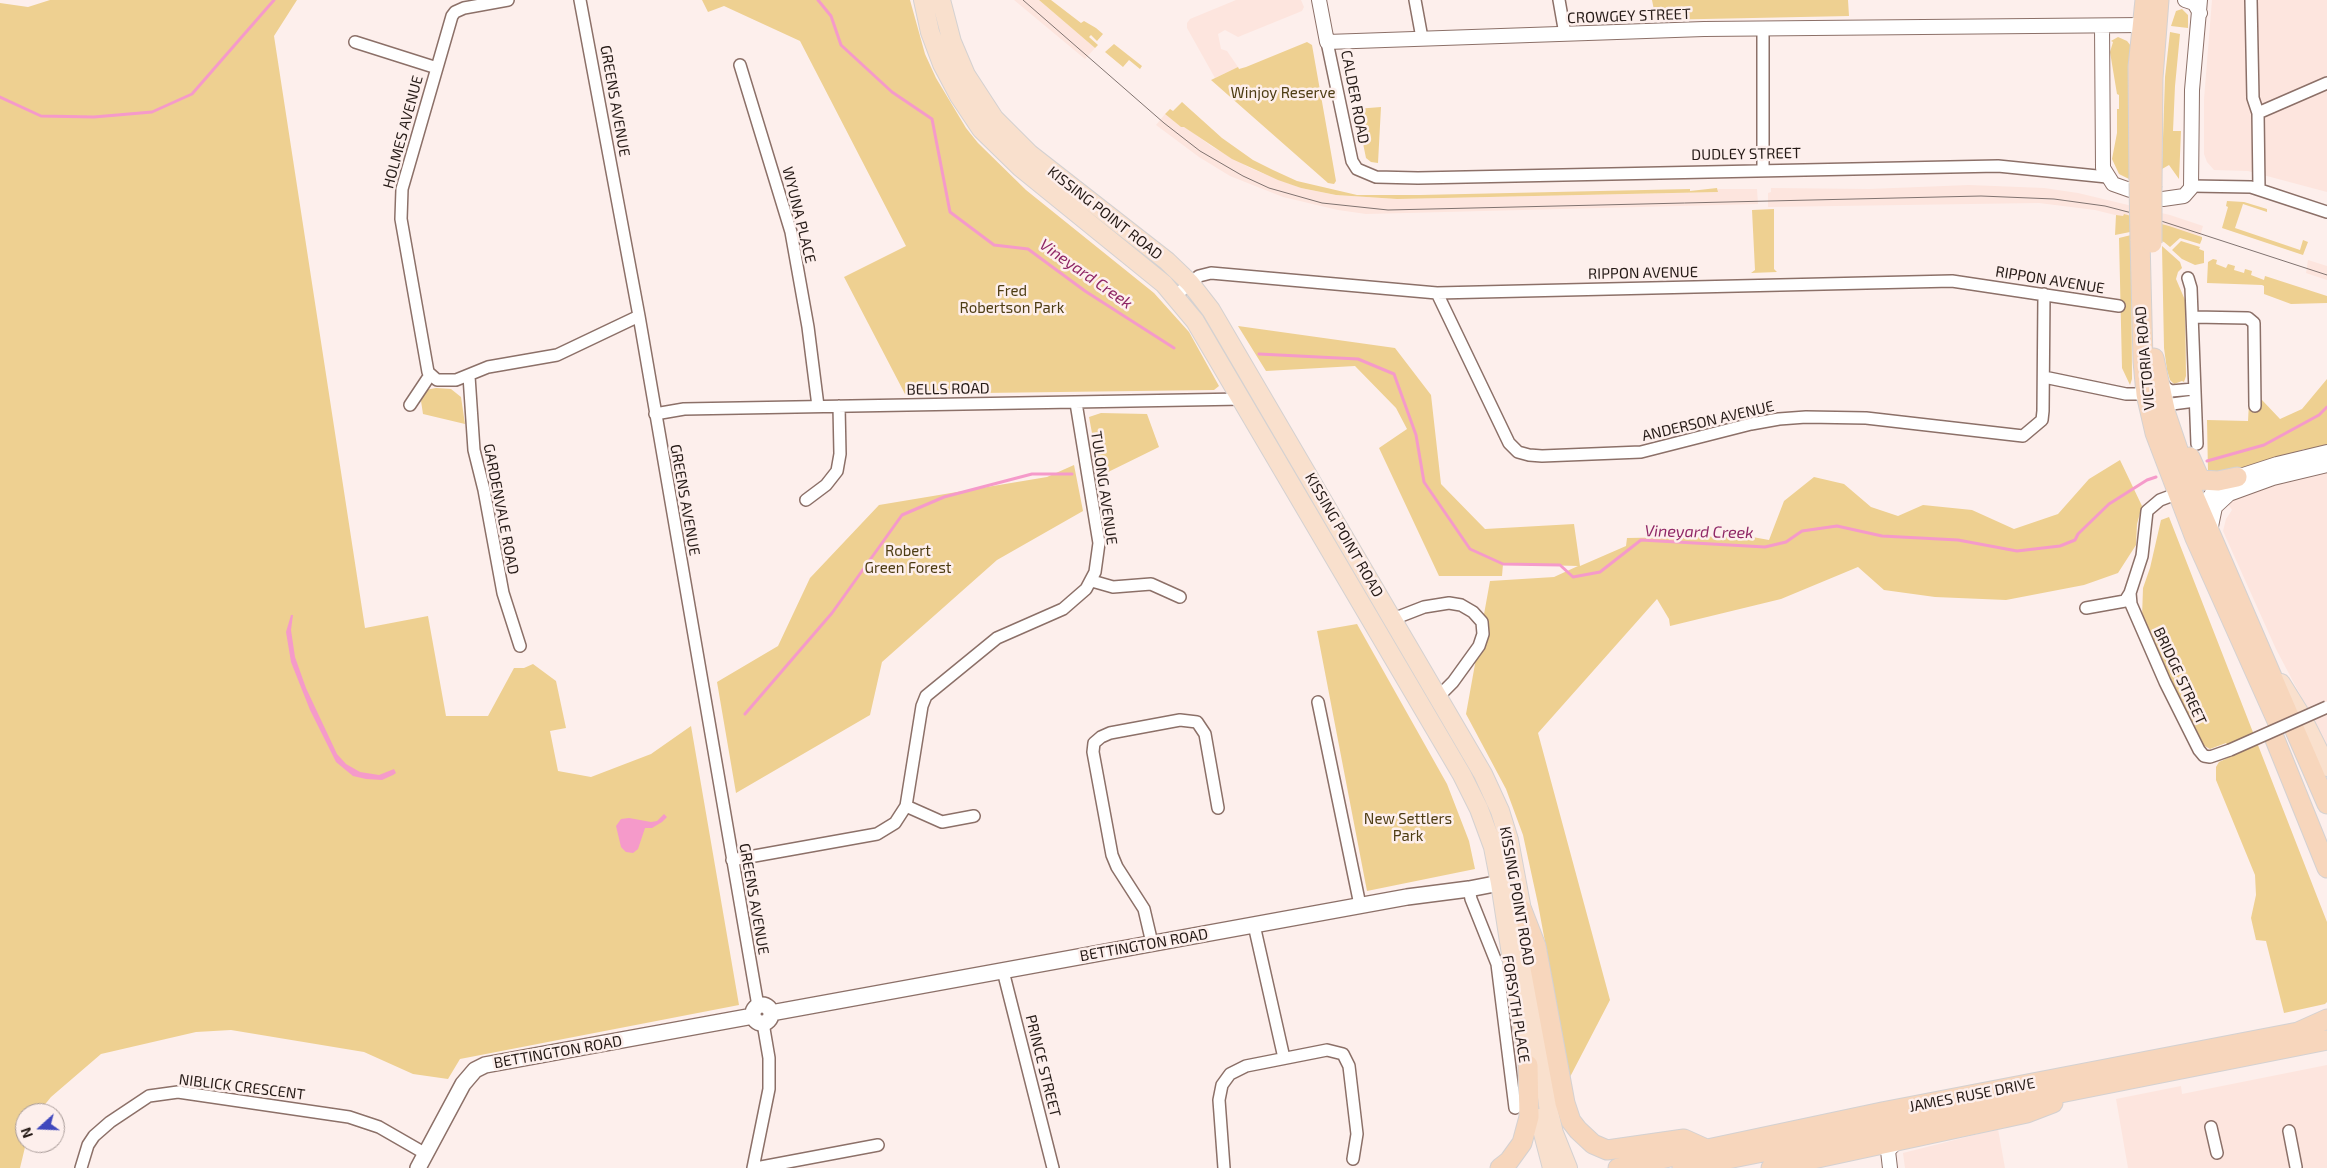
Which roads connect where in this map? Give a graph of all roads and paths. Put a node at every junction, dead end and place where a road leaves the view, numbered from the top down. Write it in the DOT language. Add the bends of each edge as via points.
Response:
graph roads {
  1 [pos="508,0"];
  2 [pos="580,0"];
  3 [pos="923,0"];
  4 [pos="941,0"];
  5 [pos="1319,0"];
  6 [pos="1415,0"];
  7 [pos="1559,0"];
  8 [pos="2251,0"];
  9 [pos="2158,2"];
  10 [pos="2194,3"];
  11 [pos="2142,25"];
  12 [pos="2102,26"];
  13 [pos="1763,29"];
  14 [pos="1565,34"];
  15 [pos="1422,38"];
  16 [pos="355,42"];
  17 [pos="1327,42"];
  18 [pos="740,65"];
  19 [pos="437,68"];
  20 [pos="2327,83"];
  21 [pos="2258,113"];
  22 [pos="1764,170"];
  23 [pos="1386,177"];
  24 [pos="2107,177"];
  25 [pos="2260,189"];
  26 [pos="2146,190"];
  27 [pos="2187,191"];
  28 [pos="2327,212"];
  29 [pos="2146,241"];
  30 [pos="2188,278"];
  31 [pos="1190,283"];
  32 [pos="1438,293"];
  33 [pos="2044,294"];
  34 [pos="1175,296"];
  35 [pos="2119,306"];
  36 [pos="639,316"];
  37 [pos="2193,317"];
  38 [pos="2154,357"];
  39 [pos="430,375"];
  40 [pos="469,376"];
  41 [pos="2044,377"];
  42 [pos="2161,380"];
  43 [pos="2146,394"];
  44 [pos="2194,395"];
  45 [pos="1242,399"];
  46 [pos="1076,403"];
  47 [pos="410,405"];
  48 [pos="818,406"];
  49 [pos="839,406"];
  50 [pos="2255,406"];
  51 [pos="2169,409"];
  52 [pos="655,414"];
  53 [pos="2197,444"];
  54 [pos="2327,452"];
  55 [pos="2324,467"];
  56 [pos="2237,477"];
  57 [pos="2177,496"];
  58 [pos="806,500"];
  59 [pos="2207,509"];
  60 [pos="2202,536"];
  61 [pos="1092,581"];
  62 [pos="2130,593"];
  63 [pos="1180,597"];
  64 [pos="2086,608"];
  65 [pos="1393,619"];
  66 [pos="520,646"];
  67 [pos="1438,697"];
  68 [pos="1318,702"];
  69 [pos="2327,707"];
  70 [pos="2286,725"];
  71 [pos="2327,767"];
  72 [pos="2327,804"];
  73 [pos="906,806"];
  74 [pos="1218,808"];
  75 [pos="974,816"];
  76 [pos="2327,835"];
  77 [pos="732,860"];
  78 [pos="2327,868"];
  79 [pos="1509,881"];
  80 [pos="1469,889"];
  81 [pos="1360,905"];
  82 [pos="1522,910"];
  83 [pos="1254,925"];
  84 [pos="1152,943"];
  85 [pos="1003,971"];
  86 [pos="761,1014"];
  87 [pos="2327,1019"];
  88 [pos="2327,1026"];
  89 [pos="2298,1032"];
  90 [pos="2327,1040"];
  91 [pos="1284,1058"];
  92 [pos="1528,1065"];
  93 [pos="2078,1089"];
  94 [pos="1515,1108"];
  95 [pos="2211,1127"];
  96 [pos="2289,1131"];
  97 [pos="1897,1141"];
  98 [pos="878,1145"];
  99 [pos="1873,1146"];
  100 [pos="1704,1148"];
  101 [pos="2217,1153"];
  102 [pos="426,1154"];
  103 [pos="1353,1159"];
  104 [pos="1890,1164"];
  105 [pos="1560,1166"];
  106 [pos="2296,1166"];
  107 [pos="81,1168"];
  108 [pos="418,1168"];
  109 [pos="754,1168"];
  110 [pos="1053,1168"];
  111 [pos="1224,1168"];
  112 [pos="1500,1168"];
  113 [pos="1618,1168"];
  114 [pos="1682,1168"];
  115 [pos="1771,1168"];
  1 -- 19 [label="street, HOLMES AVENUE" via="455,12"];
  2 -- 36 [label="street, GREENS AVENUE"];
  3 -- 34 [label="main road, KISSING POINT ROAD" via="942,64 981,129 1014,162"];
  4 -- 31 [label="main road, KISSING POINT ROAD" via="952,42 966,75 994,118 1030,154 1155,251"];
  5 -- 17 [label="street, CALDER ROAD"];
  6 -- 15 [label="street"];
  7 -- 14 [label="street"];
  8 -- 21 [label="street" via="2253,98"];
  9 -- 11 [label="highway, VICTORIA ROAD"];
  9 -- 26 [label="highway, VICTORIA ROAD"];
  10 -- 27 [label="street"];
  11 -- 12 [label="street, CROWGEY STREET"];
  11 -- 26 [label="highway, VICTORIA ROAD" via="2138,67"];
  12 -- 13 [label="street, CROWGEY STREET"];
  12 -- 24 [label="street" via="2103,162"];
  13 -- 14 [label="street, CROWGEY STREET"];
  13 -- 22 [label="street"];
  14 -- 15 [label="street, CROWGEY STREET"];
  15 -- 17 [label="street, CROWGEY STREET"];
  16 -- 19 [label="street"];
  17 -- 23 [label="street, CALDER ROAD" via="1352,161 1365,174"];
  18 -- 48 [label="street, WYUNA PLACE" via="791,232"];
  19 -- 39 [label="street, HOLMES AVENUE" via="402,189 400,209"];
  20 -- 21 [label="street"];
  21 -- 25 [label="street"];
  22 -- 23 [label="street, DUDLEY STREET"];
  22 -- 24 [label="street, DUDLEY STREET" via="1998,166"];
  24 -- 26 [label="street, DUDLEY STREET" via="2113,184"];
  25 -- 27 [label="street"];
  25 -- 28 [label="street"];
  26 -- 27 [label="street"];
  26 -- 29 [label="highway, VICTORIA ROAD, bridge"];
  29 -- 38 [label="highway, VICTORIA ROAD"];
  29 -- 43 [label="highway, VICTORIA ROAD" via="2141,324"];
  30 -- 37 [label="street" via="2192,288"];
  31 -- 32 [label="street, RIPPON AVENUE" via="1211,273"];
  31 -- 34 [label="street, RIPPON AVENUE"];
  31 -- 65 [label="main road, KISSING POINT ROAD" via="1237,352"];
  32 -- 33 [label="street, RIPPON AVENUE" via="1952,281"];
  32 -- 41 [label="street, ANDERSON AVENUE" via="1508,443 1518,452 1529,455 1641,452 1751,424 1806,417 1866,418 2023,436 2042,420"];
  33 -- 35 [label="street, RIPPON AVENUE"];
  33 -- 41 [label="street, ANDERSON AVENUE"];
  34 -- 45 [label="main road, KISSING POINT ROAD" via="1195,321"];
  36 -- 40 [label="street" via="556,355 488,367"];
  36 -- 52 [label="street, GREENS AVENUE"];
  37 -- 44 [label="street"];
  37 -- 50 [label="street" via="2248,318 2254,323"];
  38 -- 42 [label="highway"];
  38 -- 51 [label="highway, VICTORIA ROAD"];
  39 -- 40 [label="street" via="442,380"];
  39 -- 47 [label="street"];
  40 -- 66 [label="street, GARDENVALE ROAD" via="474,450 503,593"];
  41 -- 43 [label="street" via="2126,394"];
  42 -- 44 [label="street" via="2171,391"];
  42 -- 51 [label="highway"];
  43 -- 57 [label="highway, VICTORIA ROAD" via="2160,451"];
  44 -- 51 [label="street"];
  44 -- 53 [label="street"];
  45 -- 46 [label="street, BELLS ROAD"];
  45 -- 79 [label="main road, KISSING POINT ROAD" via="1462,775"];
  46 -- 49 [label="street, BELLS ROAD"];
  46 -- 61 [label="street, TULONG AVENUE" via="1099,543 1098,563"];
  48 -- 49 [label="street, BELLS ROAD"];
  48 -- 52 [label="street, BELLS ROAD" via="684,409"];
  49 -- 58 [label="street" via="837,471 826,485"];
  51 -- 56 [label="highway" via="2199,477 2213,482"];
  51 -- 59 [label="highway, VICTORIA ROAD"];
  52 -- 77 [label="street, GREENS AVENUE"];
  54 -- 56 [label="street"];
  55 -- 59 [label="street" via="2236,490"];
  56 -- 59 [label="street" via="2211,495"];
  57 -- 59 [label="street" via="2190,508"];
  57 -- 60 [label="highway, VICTORIA ROAD"];
  57 -- 62 [label="street" via="2156,503 2147,511 2142,556"];
  59 -- 60 [label="highway, VICTORIA ROAD"];
  60 -- 70 [label="highway, VICTORIA ROAD" via="2261,651"];
  60 -- 70 [label="highway, VICTORIA ROAD" via="2242,642 2245,668"];
  61 -- 63 [label="street" via="1113,587 1151,584"];
  61 -- 73 [label="street, TULONG AVENUE" via="1072,603 997,638 926,696"];
  62 -- 64 [label="street" via="2125,601"];
  62 -- 69 [label="street, BRIDGE STREET, bridge" via="2134,614 2204,756 2230,750"];
  65 -- 67 [label="main road, KISSING POINT ROAD"];
  65 -- 67 [label="street" via="1424,607 1449,603 1461,605 1482,622 1479,646"];
  67 -- 79 [label="main road, KISSING POINT ROAD" via="1495,798 1509,840"];
  68 -- 81 [label="street"];
  70 -- 71 [label="main road"];
  70 -- 72 [label="highway, VICTORIA ROAD"];
  70 -- 76 [label="highway, VICTORIA ROAD"];
  70 -- 78 [label="highway"];
  73 -- 75 [label="street" via="942,822"];
  73 -- 77 [label="street, TULONG AVENUE" via="895,823 877,834"];
  74 -- 84 [label="street" via="1205,734 1197,722 1180,720 1110,733 1094,743 1112,855 1144,909"];
  77 -- 86 [label="street, GREENS AVENUE"];
  79 -- 80 [label="main road, BETTINGTON ROAD"];
  79 -- 82 [label="main road, KISSING POINT ROAD"];
  79 -- 92 [label="main road, KISSING POINT ROAD"];
  80 -- 81 [label="main road, BETTINGTON ROAD"];
  80 -- 94 [label="street, FORSYTH PLACE" via="1497,964"];
  81 -- 83 [label="main road, BETTINGTON ROAD"];
  82 -- 100 [label="highway" via="1536,946 1565,1103 1578,1130 1593,1144 1607,1150 1684,1140"];
  82 -- 105 [label="main road, KISSING POINT ROAD" via="1549,1112"];
  83 -- 84 [label="main road, BETTINGTON ROAD"];
  83 -- 91 [label="street"];
  84 -- 85 [label="main road, BETTINGTON ROAD"];
  85 -- 86 [label="main road, BETTINGTON ROAD"];
  85 -- 110 [label="street, PRINCE STREET"];
  86 -- 102 [label="main road, BETTINGTON ROAD" via="485,1065 475,1070 463,1084"];
  86 -- 109 [label="street, GREENS AVENUE" via="769,1058 769,1089"];
  87 -- 89 [label="highway"];
  88 -- 89 [label="main road, JAMES RUSE DRIVE"];
  89 -- 100 [label="highway, JAMES RUSE DRIVE"];
  90 -- 93 [label="highway, JAMES RUSE DRIVE"];
  91 -- 103 [label="street" via="1333,1050 1347,1059 1357,1134"];
  91 -- 111 [label="street" via="1240,1067 1222,1085 1218,1108"];
  92 -- 105 [label="main road, KISSING POINT ROAD"];
  92 -- 112 [label="highway" via="1529,1117 1522,1143"];
  93 -- 97 [label="highway" via="2027,1113"];
  93 -- 114 [label="highway, JAMES RUSE DRIVE"];
  95 -- 101 [label="street"];
  96 -- 106 [label="street"];
  97 -- 99 [label="highway"];
  97 -- 104 [label="street" via="1888,1152"];
  98 -- 109 [label="street"];
  99 -- 104 [label="street" via="1883,1149"];
  99 -- 115 [label="highway"];
  100 -- 113 [label="highway, JAMES RUSE DRIVE"];
  102 -- 107 [label="street, NIBLICK CRESCENT" via="379,1127 349,1116 178,1092 149,1096 110,1122 88,1145"];
  102 -- 108 [label="main road, BETTINGTON ROAD"];
}
